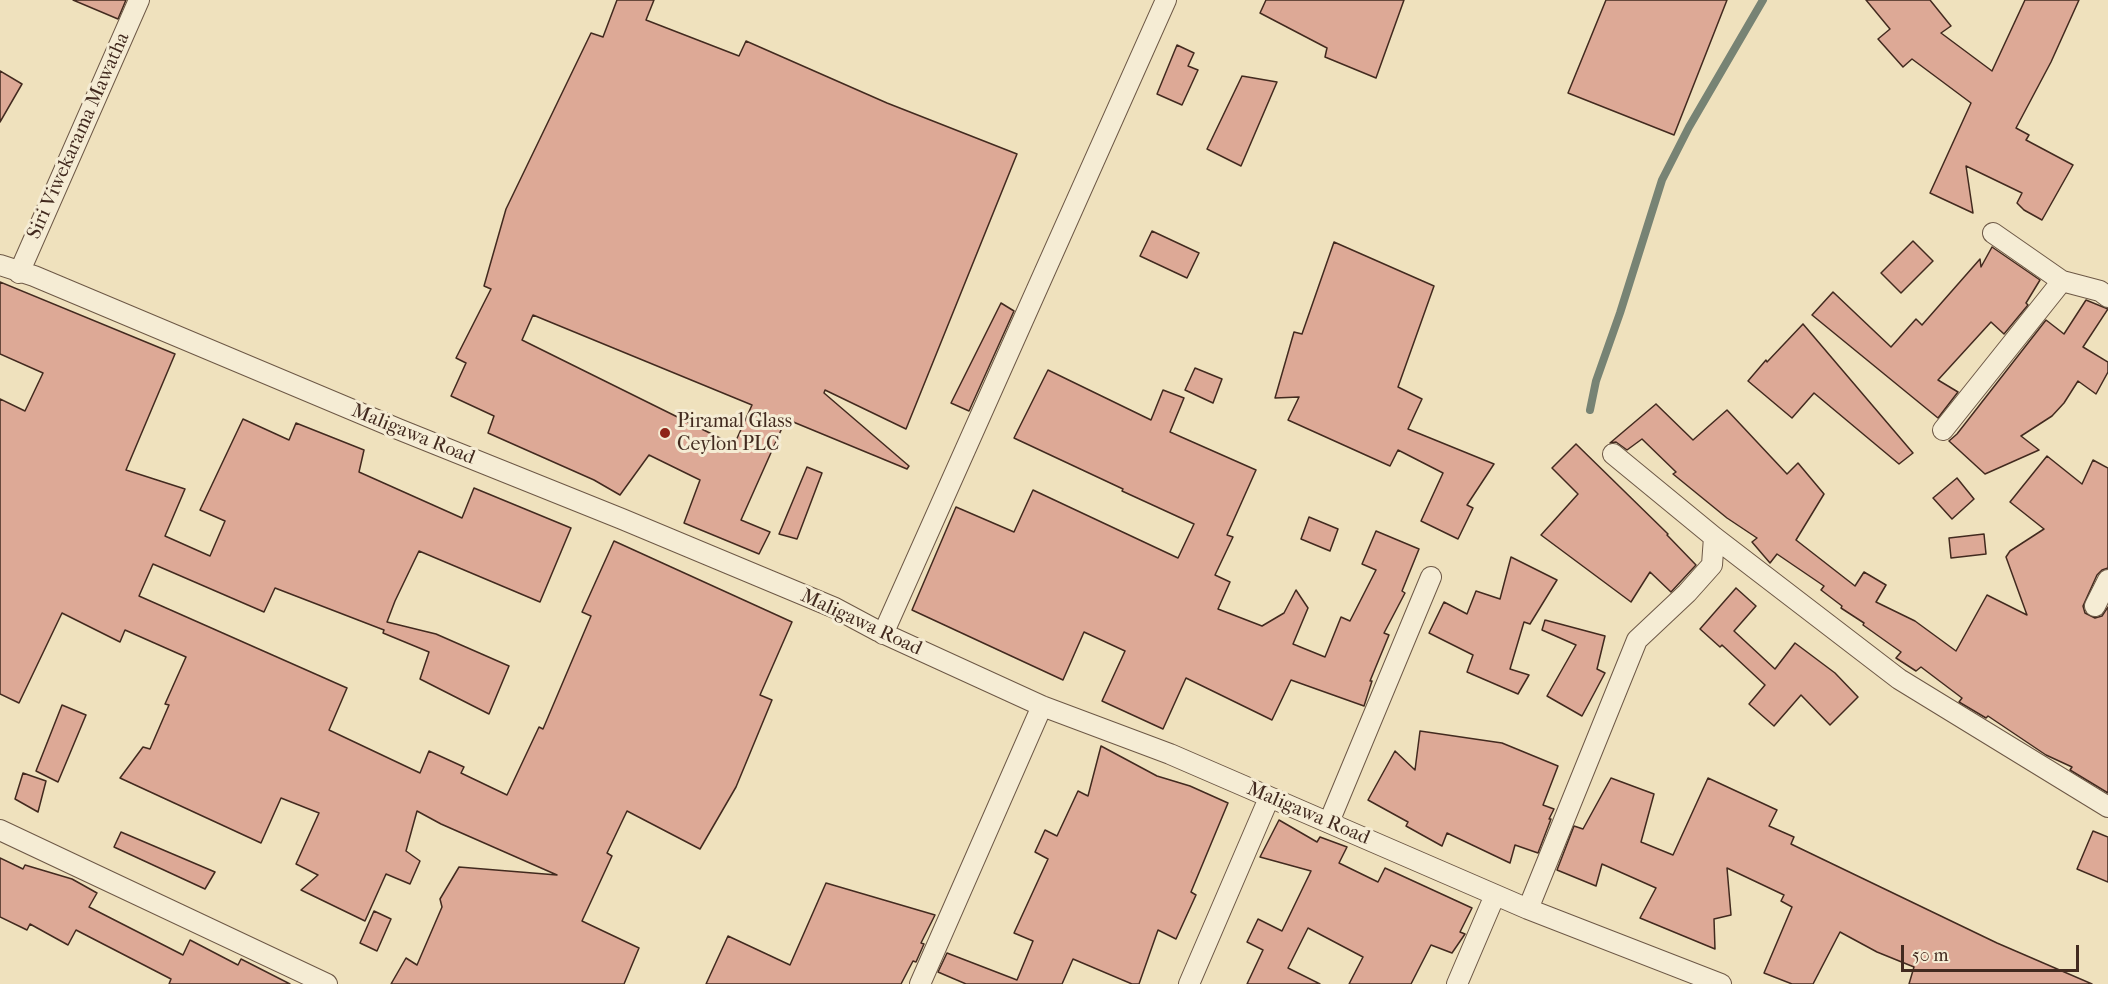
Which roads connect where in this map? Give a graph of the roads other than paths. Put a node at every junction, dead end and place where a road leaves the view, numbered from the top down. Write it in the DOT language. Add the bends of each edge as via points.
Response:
graph roads {
  1 [pos="139,0"];
  2 [pos="1166,0"];
  3 [pos="1993,233"];
  4 [pos="0,265"];
  5 [pos="19,273"];
  6 [pos="2062,282"];
  7 [pos="2108,297"];
  8 [pos="1943,430"];
  9 [pos="1613,454"];
  10 [pos="1714,537"];
  11 [pos="1431,577"];
  12 [pos="2108,580"];
  13 [pos="2095,606"];
  14 [pos="883,633"];
  15 [pos="1042,706"];
  16 [pos="1269,798"];
  17 [pos="2108,807"];
  18 [pos="1329,822"];
  19 [pos="0,830"];
  20 [pos="1496,895"];
  21 [pos="1528,909"];
  22 [pos="327,984"];
  23 [pos="920,984"];
  24 [pos="1189,984"];
  25 [pos="1457,984"];
  26 [pos="1721,984"];
  1 -- 5 [label="street, Siri Viwekarama Mawatha"];
  2 -- 14 [label="street"];
  3 -- 6 [label="street"];
  4 -- 5 [label="street, Maligawa Road"];
  5 -- 14 [label="street, Maligawa Road" via="835,608"];
  6 -- 7 [label="street" via="2100,291"];
  6 -- 8 [label="street"];
  9 -- 10 [label="street"];
  10 -- 17 [label="street" via="1899,679"];
  10 -- 21 [label="street" via="1712,564 1637,640"];
  11 -- 18 [label="street"];
  12 -- 13 [label="street"];
  14 -- 15 [label="street, Maligawa Road"];
  15 -- 16 [label="street, Maligawa Road" via="1170,754"];
  15 -- 23 [label="street"];
  16 -- 18 [label="street, Maligawa Road"];
  16 -- 24 [label="street"];
  18 -- 20 [label="street, Maligawa Road"];
  19 -- 22 [label="street"];
  20 -- 21 [label="street, Maligawa Road"];
  20 -- 25 [label="street"];
  21 -- 26 [label="street, Maligawa Road"];
}
